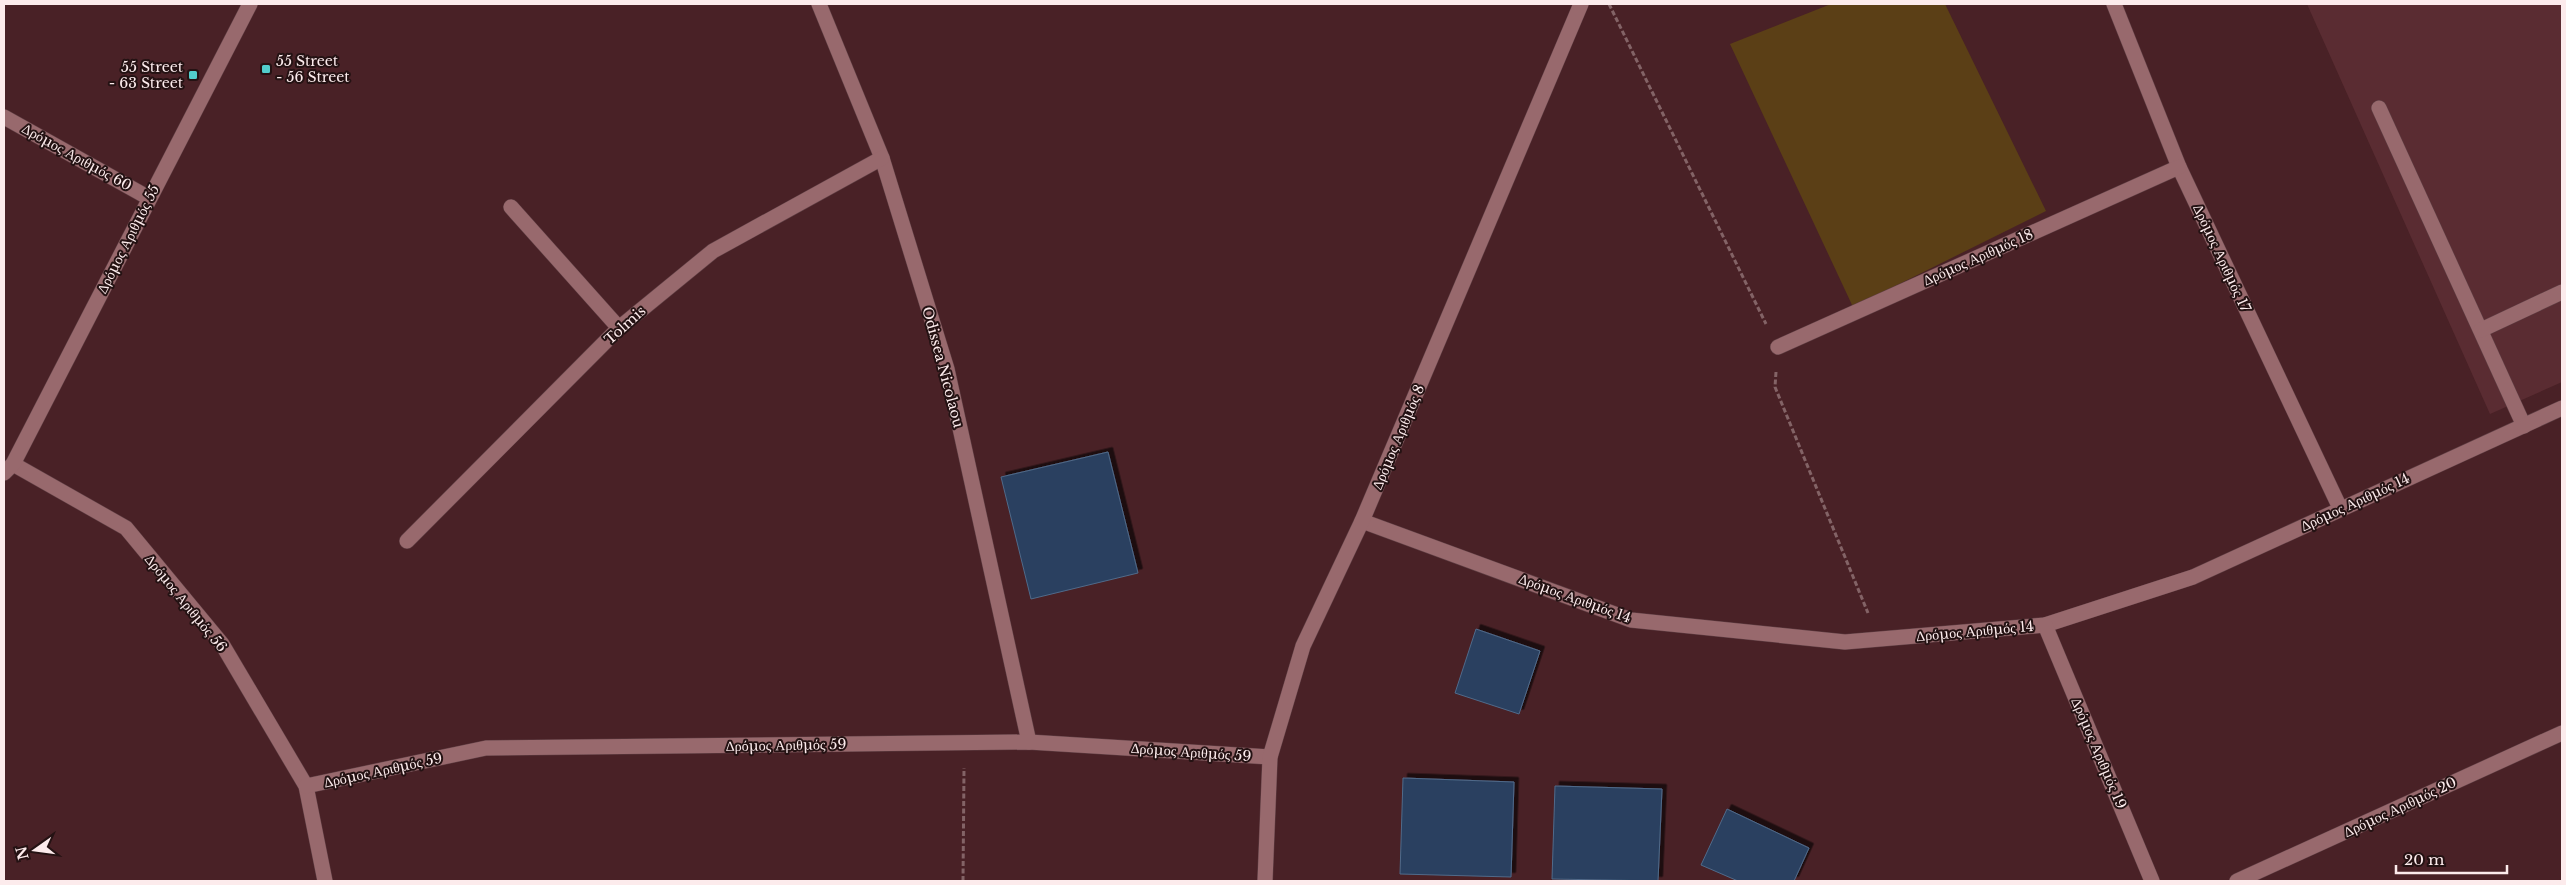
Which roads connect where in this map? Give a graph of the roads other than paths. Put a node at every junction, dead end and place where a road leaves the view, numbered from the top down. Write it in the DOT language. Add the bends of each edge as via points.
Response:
graph roads {
  1 [pos="250,4"];
  2 [pos="819,4"];
  3 [pos="1581,4"];
  4 [pos="2114,4"];
  5 [pos="2379,108"];
  6 [pos="4,117"];
  7 [pos="882,158"];
  8 [pos="2179,167"];
  9 [pos="149,198"];
  10 [pos="511,207"];
  11 [pos="2562,292"];
  12 [pos="619,328"];
  13 [pos="2481,330"];
  14 [pos="1778,347"];
  15 [pos="2562,408"];
  16 [pos="2524,426"];
  17 [pos="8,468"];
  18 [pos="2340,508"];
  19 [pos="1362,521"];
  20 [pos="407,541"];
  21 [pos="2045,625"];
  22 [pos="2562,733"];
  23 [pos="1029,742"];
  24 [pos="1270,757"];
  25 [pos="306,786"];
  26 [pos="324,881"];
  27 [pos="1265,881"];
  28 [pos="2152,881"];
  29 [pos="2237,881"];
  1 -- 9 [label="street, Δρόμος Αριθμός 55"];
  2 -- 7 [label="street, Odissea Nicolaou"];
  3 -- 19 [label="street, Δρόμος Αριθμός 8"];
  4 -- 8 [label="street, Δρόμος Αριθμός 17"];
  5 -- 13 [label="street"];
  6 -- 9 [label="street, Δρόμος Αριθμός 60"];
  7 -- 12 [label="street, Tolmis" via="713,251"];
  7 -- 23 [label="street, Odissea Nicolaou" via="947,368"];
  8 -- 14 [label="street, Δρόμος Αριθμός 18"];
  8 -- 18 [label="street, Δρόμος Αριθμός 17"];
  9 -- 17 [label="street, Δρόμος Αριθμός 55"];
  10 -- 12 [label="street"];
  11 -- 13 [label="street"];
  12 -- 20 [label="street, Tolmis"];
  13 -- 16 [label="street"];
  15 -- 16 [label="street, Δρόμος Αριθμός 14"];
  16 -- 18 [label="street, Δρόμος Αριθμός 14"];
  17 -- 25 [label="street, Δρόμος Αριθμός 56" via="126,528 222,644"];
  18 -- 21 [label="street, Δρόμος Αριθμός 14" via="2193,577"];
  19 -- 21 [label="street, Δρόμος Αριθμός 14" via="1632,620 1845,642"];
  19 -- 24 [label="street, Δρόμος Αριθμός 8" via="1303,646"];
  21 -- 28 [label="street, Δρόμος Αριθμός 19"];
  22 -- 29 [label="street, Δρόμος Αριθμός 20"];
  23 -- 24 [label="street, Δρόμος Αριθμός 59"];
  23 -- 25 [label="street, Δρόμος Αριθμός 59" via="486,748"];
  24 -- 27 [label="street, Δρόμος Αριθμός 8"];
  25 -- 26 [label="street, Δρόμος Αριθμός 56"];
}
